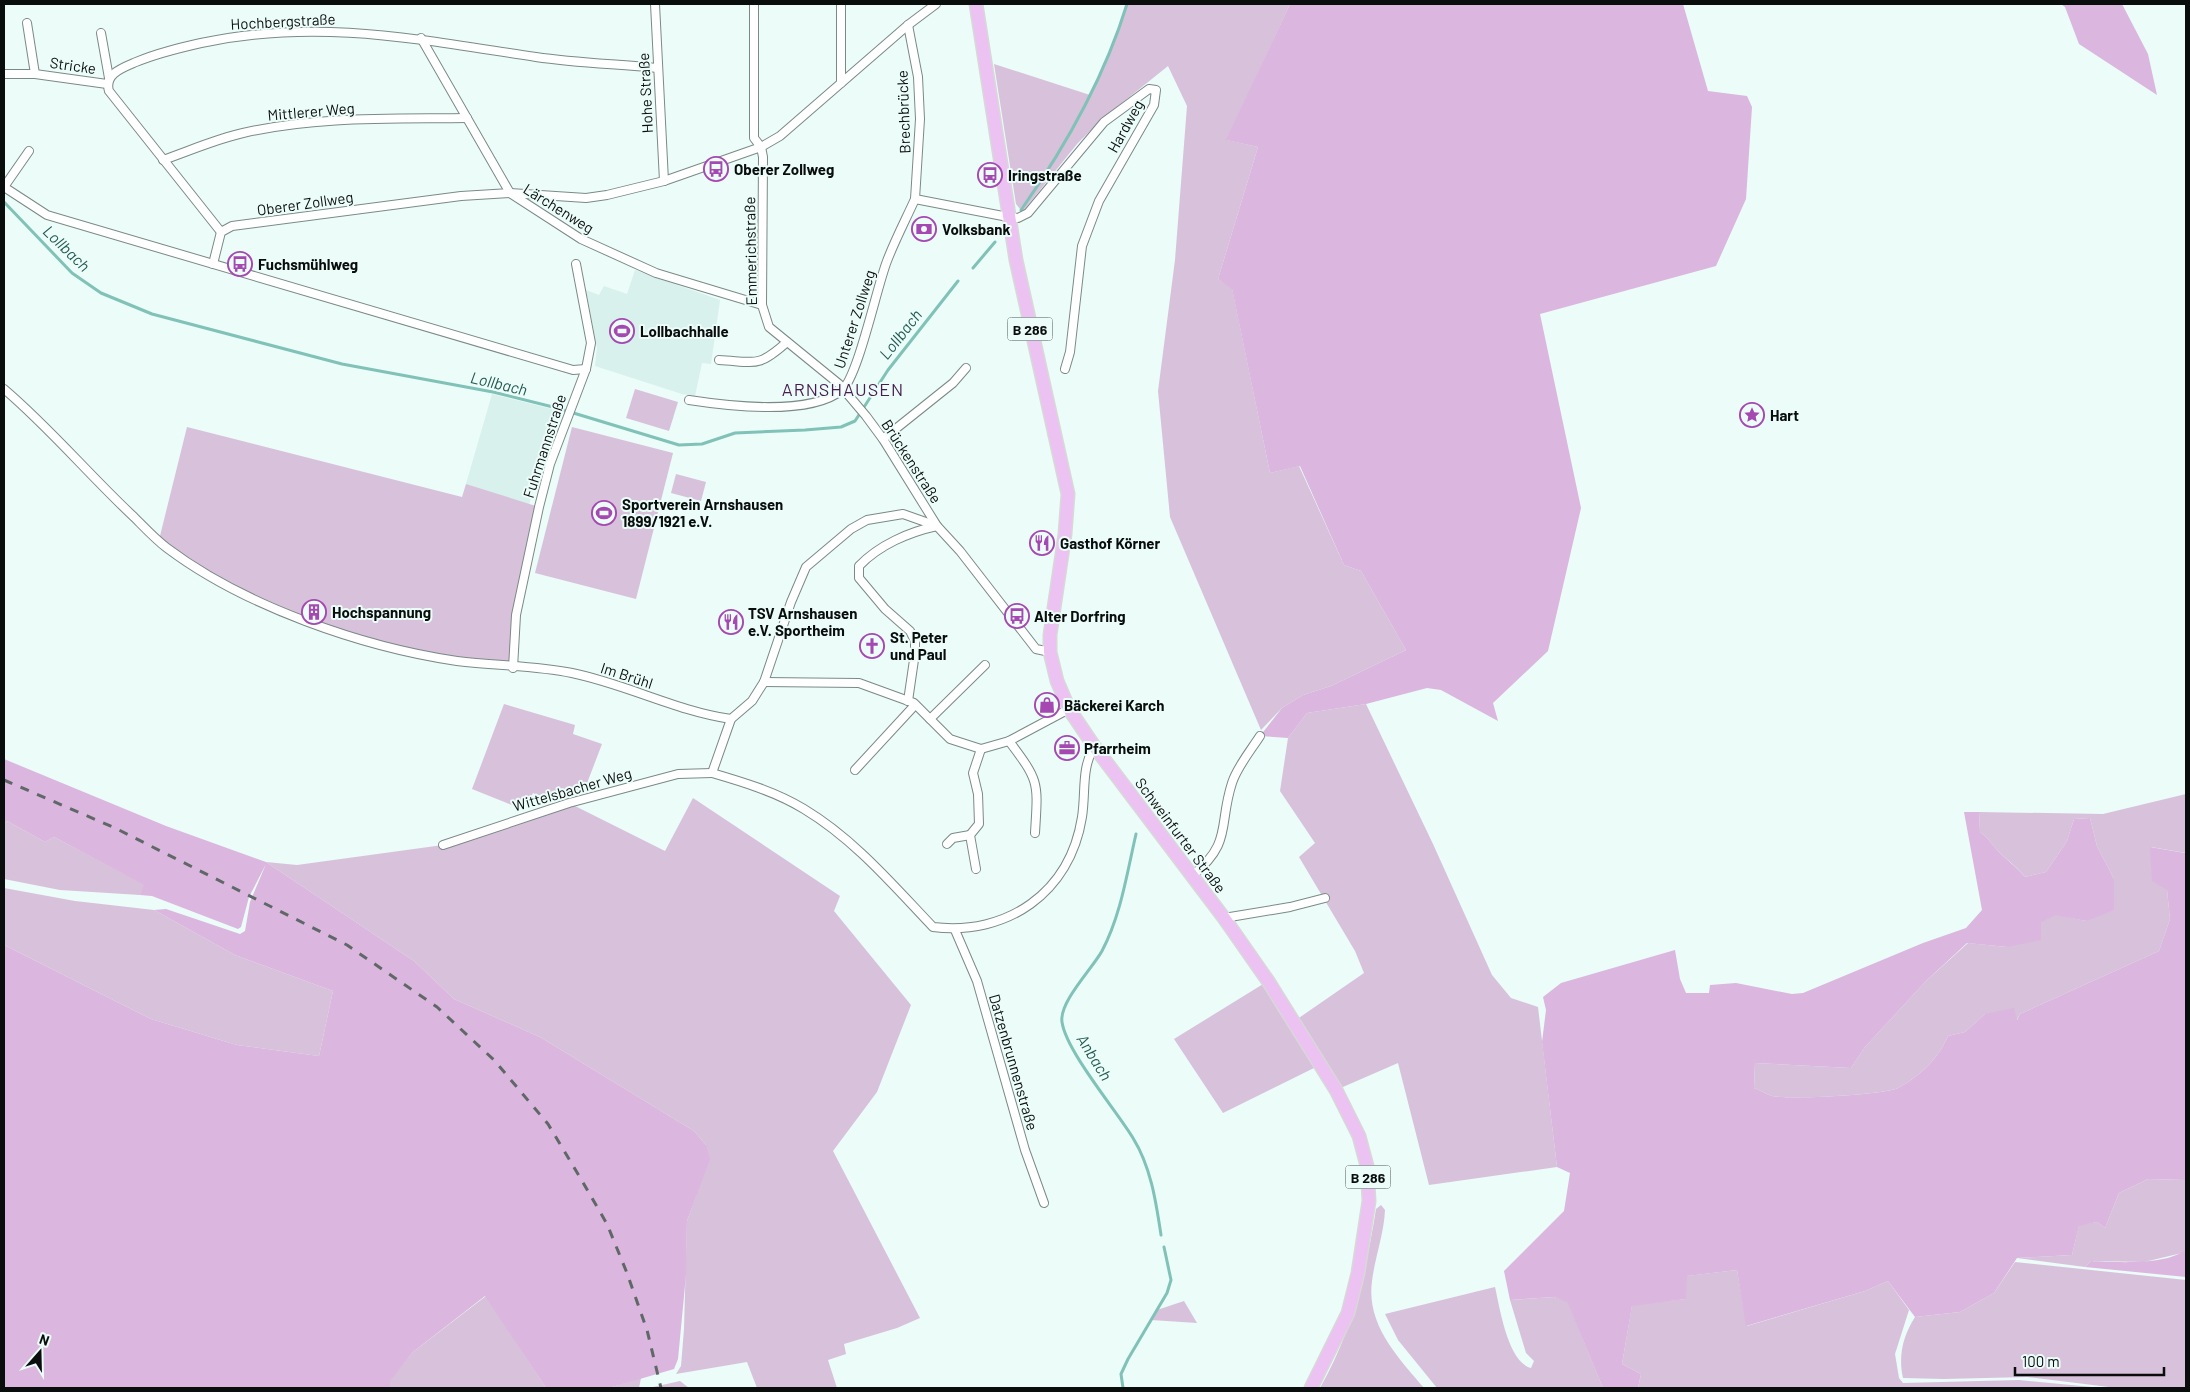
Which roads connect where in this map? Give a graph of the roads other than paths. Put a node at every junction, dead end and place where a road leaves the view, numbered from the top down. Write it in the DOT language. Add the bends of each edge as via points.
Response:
graph roads {
  1 [pos="655,4"];
  2 [pos="754,4"];
  3 [pos="841,4"];
  4 [pos="936,4"];
  5 [pos="976,4"];
  6 [pos="27,23"];
  7 [pos="908,25"];
  8 [pos="101,33"];
  9 [pos="421,38"];
  10 [pos="657,68"];
  11 [pos="4,74"];
  12 [pos="35,74"];
  13 [pos="108,81"];
  14 [pos="841,83"];
  15 [pos="467,118"];
  16 [pos="760,147"];
  17 [pos="29,151"];
  18 [pos="163,160"];
  19 [pos="664,181"];
  20 [pos="4,187"];
  21 [pos="510,193"];
  22 [pos="915,199"];
  23 [pos="1008,217"];
  24 [pos="221,232"];
  25 [pos="212,264"];
  26 [pos="576,264"];
  27 [pos="762,305"];
  28 [pos="787,342"];
  29 [pos="719,360"];
  30 [pos="966,368"];
  31 [pos="586,369"];
  32 [pos="1065,370"];
  33 [pos="4,389"];
  34 [pos="843,389"];
  35 [pos="689,400"];
  36 [pos="883,439"];
  37 [pos="937,526"];
  38 [pos="1050,652"];
  39 [pos="986,665"];
  40 [pos="513,668"];
  41 [pos="764,682"];
  42 [pos="908,701"];
  43 [pos="915,705"];
  44 [pos="1069,709"];
  45 [pos="731,719"];
  46 [pos="930,719"];
  47 [pos="1260,736"];
  48 [pos="1009,741"];
  49 [pos="1094,746"];
  50 [pos="981,749"];
  51 [pos="855,770"];
  52 [pos="712,773"];
  53 [pos="1035,833"];
  54 [pos="970,835"];
  55 [pos="947,844"];
  56 [pos="443,845"];
  57 [pos="976,870"];
  58 [pos="1192,876"];
  59 [pos="1325,898"];
  60 [pos="1224,918"];
  61 [pos="955,930"];
  62 [pos="1044,1203"];
  63 [pos="1312,1388"];
  1 -- 10 [label="street, Hohe Straße"];
  2 -- 16 [label="street, Emmerichstraße" via="754,138"];
  3 -- 14 [label="street"];
  4 -- 7 [label="street, Oberer Zollweg"];
  5 -- 23 [label="main road, B 286"];
  6 -- 12 [label="street, Stricke"];
  7 -- 14 [label="street, Oberer Zollweg"];
  7 -- 22 [label="street, Brechbrücke" via="918,77 920,119"];
  8 -- 13 [label="street, Stricke"];
  9 -- 10 [label="street, Hochbergstraße" via="539,58"];
  9 -- 13 [label="street, Hochbergstraße" via="325,30 235,36 155,54 121,68"];
  9 -- 15 [label="street, Lärchenweg"];
  10 -- 19 [label="street, Hohe Straße"];
  11 -- 12 [label="street, Stricke"];
  12 -- 13 [label="street, Stricke"];
  13 -- 18 [label="street" via="109,91"];
  14 -- 16 [label="street, Oberer Zollweg" via="780,136"];
  15 -- 18 [label="street, Mittlerer Weg" via="323,121 286,125 241,133"];
  15 -- 21 [label="street, Lärchenweg"];
  16 -- 19 [label="street, Oberer Zollweg"];
  16 -- 27 [label="street, Emmerichstraße" via="763,157"];
  17 -- 20 [label="street"];
  18 -- 24 [label="street"];
  19 -- 21 [label="street, Oberer Zollweg" via="586,198"];
  20 -- 25 [label="street" via="47,215"];
  21 -- 24 [label="street, Oberer Zollweg" via="460,196 232,226"];
  21 -- 27 [label="street, Lärchenweg" via="580,239 648,270"];
  22 -- 23 [label="street"];
  22 -- 34 [label="street, Unterer Zollweg" via="886,262 856,363"];
  23 -- 32 [label="street, Hardweg" via="1018,218 1028,213 1104,122 1149,89 1156,90 1154,105 1099,201 1082,246 1070,352"];
  23 -- 38 [label="main road, B 286" via="1068,494"];
  24 -- 25 [label="street"];
  25 -- 31 [label="street" via="574,370"];
  26 -- 31 [label="street, Fuhrmannstraße" via="591,343"];
  27 -- 28 [label="street, Emmerichstraße" via="769,327"];
  28 -- 29 [label="street" via="761,362"];
  28 -- 34 [label="street, Emmerichstraße"];
  30 -- 36 [label="street" via="953,383"];
  31 -- 40 [label="street, Fuhrmannstraße" via="550,464 539,507 516,615"];
  33 -- 40 [label="street, Im Brühl" via="166,547 240,594 357,640 455,661"];
  34 -- 35 [label="street, Unterer Zollweg" via="824,400 796,405 766,407"];
  34 -- 36 [label="street, Brückenstraße"];
  36 -- 37 [label="street, Brückenstraße"];
  37 -- 38 [label="street" via="1036,649"];
  37 -- 41 [label="street" via="903,514 867,520 820,554 803,573"];
  37 -- 42 [label="street" via="911,532 866,558 859,566 859,578 885,609 910,631 914,641"];
  38 -- 44 [label="main road, B 286" via="1057,681"];
  39 -- 46 [label="street"];
  40 -- 45 [label="street, Im Brühl" via="572,673 605,681 702,715"];
  41 -- 42 [label="street" via="859,683"];
  41 -- 45 [label="street" via="752,701"];
  42 -- 43 [label="street"];
  43 -- 46 [label="street"];
  43 -- 51 [label="street"];
  44 -- 48 [label="street"];
  44 -- 49 [label="main road, Schweinfurter Straße / B 286"];
  45 -- 52 [label="street"];
  46 -- 50 [label="street" via="950,739"];
  47 -- 58 [label="street" via="1232,782 1222,838 1213,856"];
  48 -- 50 [label="street"];
  48 -- 53 [label="street" via="1036,781"];
  49 -- 58 [label="main road, Schweinfurter Straße / B 286"];
  49 -- 61 [label="street" via="1086,761 1082,818 1070,854 1045,892 1005,920"];
  50 -- 54 [label="street" via="973,773 978,794 979,824"];
  52 -- 56 [label="street, Wittelsbacher Weg" via="678,774 569,802"];
  52 -- 61 [label="street" via="751,785 804,809 869,859 933,927"];
  54 -- 55 [label="street" via="953,838"];
  54 -- 57 [label="street"];
  58 -- 60 [label="main road, Schweinfurter Straße / B 286"];
  59 -- 60 [label="street"];
  60 -- 63 [label="main road, Schweinfurter Straße / B 286" via="1336,1090 1359,1136 1367,1166 1369,1201 1358,1273 1348,1313"];
  61 -- 62 [label="street, Datzenbrunnenstraße" via="977,981 1025,1150"];
}
